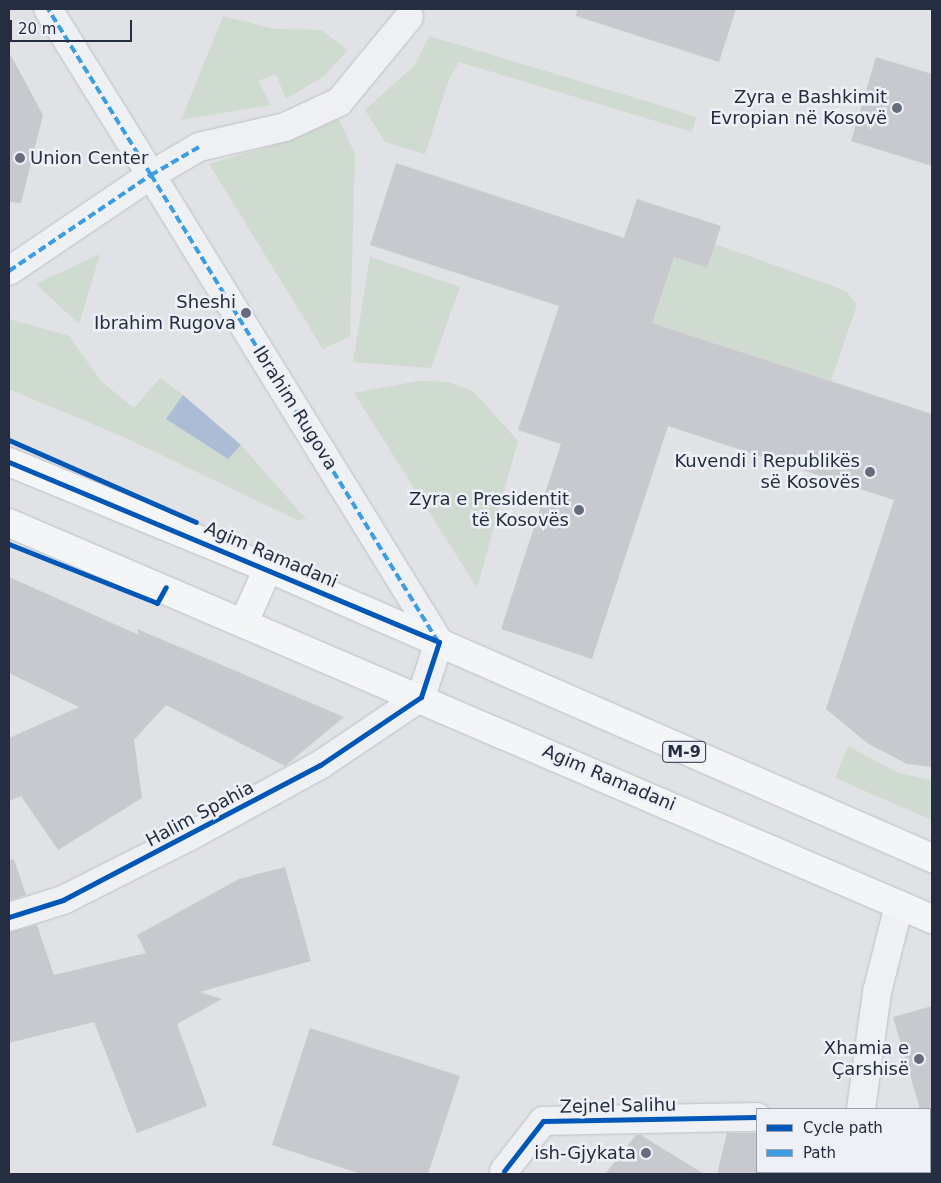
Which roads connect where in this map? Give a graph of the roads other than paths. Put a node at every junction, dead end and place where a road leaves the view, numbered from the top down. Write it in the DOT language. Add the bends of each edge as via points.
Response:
graph roads {
  1 [pos="48,9"];
  2 [pos="409,17"];
  3 [pos="151,175"];
  4 [pos="9,271"];
  5 [pos="9,462"];
  6 [pos="9,523"];
  7 [pos="268,568"];
  8 [pos="244,620"];
  9 [pos="438,642"];
  10 [pos="421,697"];
  11 [pos="932,858"];
  12 [pos="899,905"];
  13 [pos="9,917"];
  14 [pos="932,919"];
  15 [pos="861,1108"];
  16 [pos="756,1118"];
  17 [pos="504,1171"];
  1 -- 3 [label="street, Ibrahim Rugova"];
  2 -- 3 [label="street" via="339,102 285,127 199,147"];
  3 -- 4 [label="street"];
  3 -- 9 [label="street, Ibrahim Rugova"];
  5 -- 7 [label="main road, Agim Ramadani / M-9"];
  6 -- 8 [label="main road, Agim Ramadani"];
  7 -- 8 [label="main road"];
  7 -- 9 [label="main road, Agim Ramadani / M-9"];
  8 -- 10 [label="main road, Agim Ramadani"];
  9 -- 10 [label="street"];
  9 -- 11 [label="main road, Agim Ramadani / M-9"];
  10 -- 12 [label="main road, Agim Ramadani"];
  10 -- 13 [label="street, Halim Spahia" via="320,765 192,835 63,900"];
  12 -- 14 [label="main road, Agim Ramadani"];
  12 -- 15 [label="street" via="877,992"];
  16 -- 17 [label="street, Zejnel Salihu" via="543,1121"];
}
